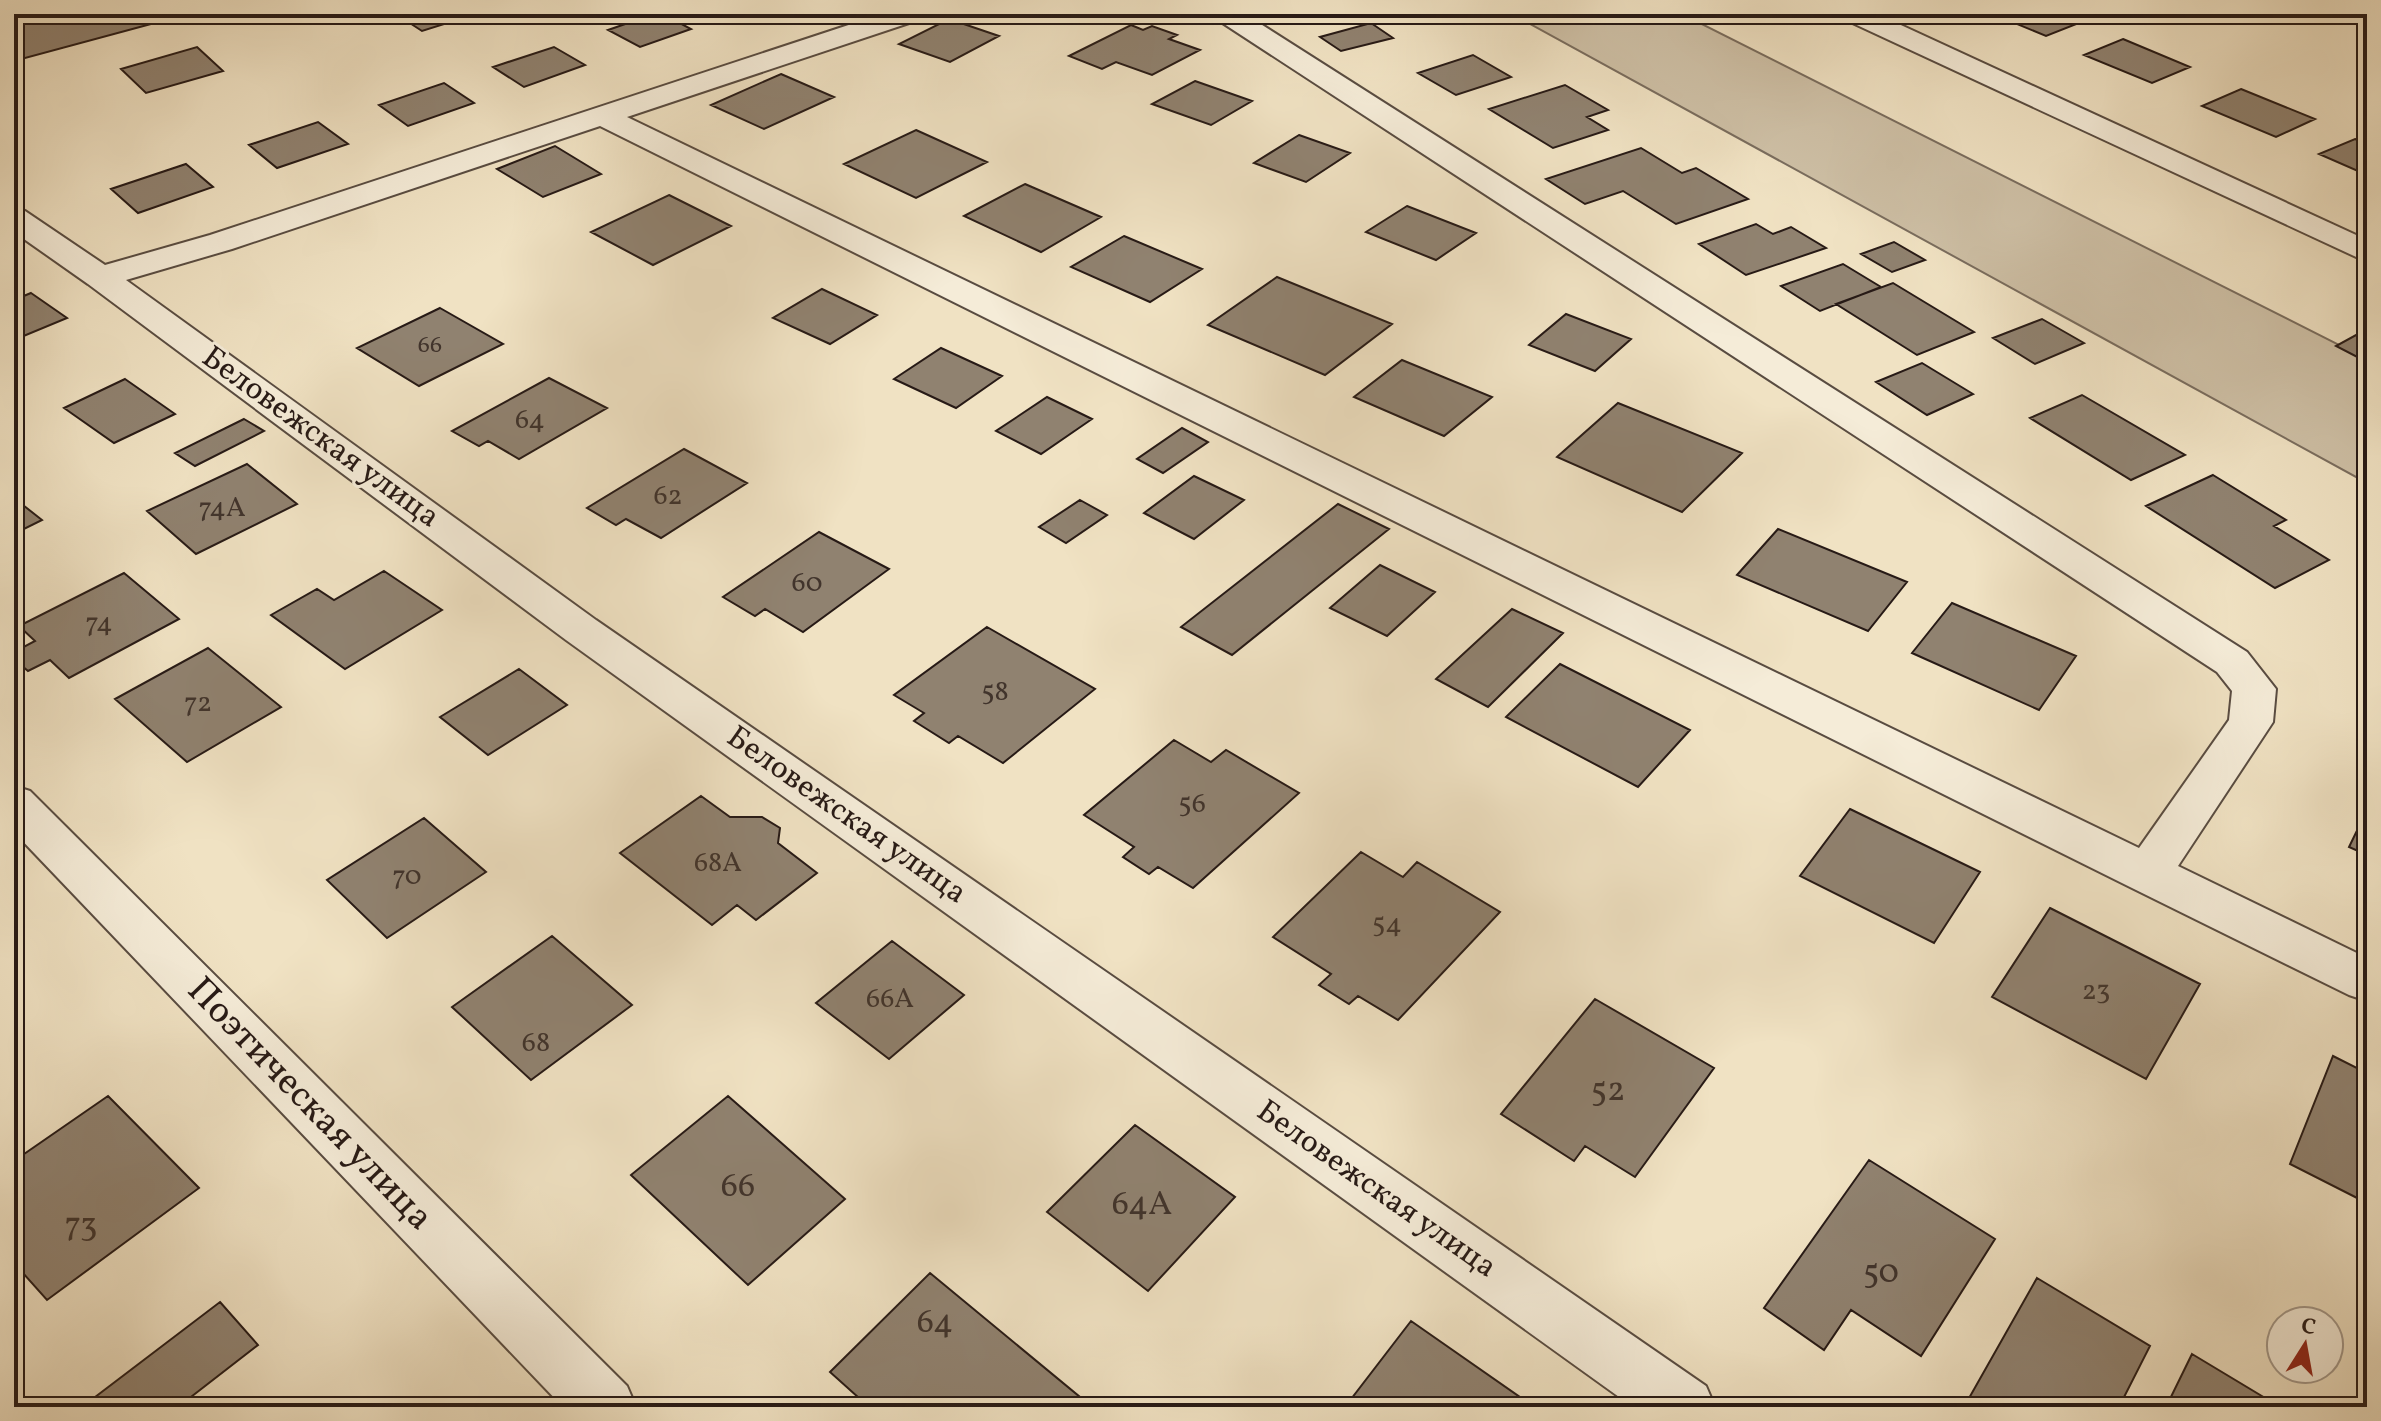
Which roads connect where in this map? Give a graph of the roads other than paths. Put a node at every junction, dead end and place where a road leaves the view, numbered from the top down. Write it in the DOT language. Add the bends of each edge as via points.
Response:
graph roads {
  1 [pos="909,14"];
  2 [pos="1227,14"];
  3 [pos="1855,14"];
  4 [pos="602,116"];
  5 [pos="14,218"];
  6 [pos="2367,252"];
  7 [pos="100,277"];
  8 [pos="14,803"];
  9 [pos="2147,874"];
  10 [pos="2367,981"];
  11 [pos="605,1407"];
  12 [pos="1684,1407"];
  1 -- 4 [label="street"];
  2 -- 9 [label="street" via="2232,662 2254,689 2251,722"];
  3 -- 6 [label="street"];
  4 -- 7 [label="street"];
  4 -- 9 [label="street"];
  5 -- 7 [label="street, Беловежская улица"];
  7 -- 12 [label="street, Беловежская улица" via="581,630"];
  8 -- 11 [label="street, Поэтическая улица"];
  9 -- 10 [label="street"];
}
